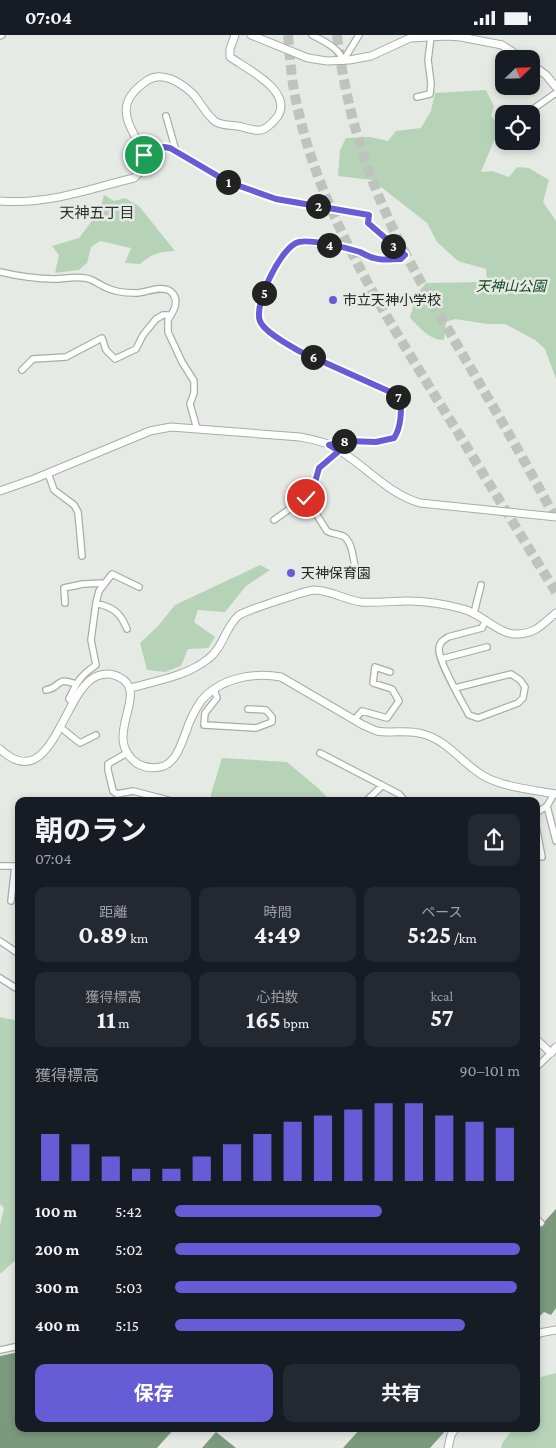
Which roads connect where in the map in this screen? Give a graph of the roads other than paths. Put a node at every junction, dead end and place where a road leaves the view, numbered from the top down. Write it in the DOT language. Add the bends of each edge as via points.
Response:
graph roads {
  1 [pos="235,35"];
  2 [pos="251,35"];
  3 [pos="312,35"];
  4 [pos="358,35"];
  5 [pos="431,37"];
  6 [pos="510,50"];
  7 [pos="343,61"];
  8 [pos="540,71"];
  9 [pos="556,87"];
  10 [pos="556,93"];
  11 [pos="417,97"];
  12 [pos="539,105"];
  13 [pos="166,116"];
  14 [pos="176,151"];
  15 [pos="144,155"];
  16 [pos="0,201"];
  17 [pos="0,272"];
  18 [pos="171,315"];
  19 [pos="22,370"];
  20 [pos="197,429"];
  21 [pos="329,445"];
  22 [pos="339,451"];
  23 [pos="48,473"];
  24 [pos="0,491"];
  25 [pos="306,498"];
  26 [pos="556,517"];
  27 [pos="274,520"];
  28 [pos="82,556"];
  29 [pos="355,567"];
  30 [pos="105,583"];
  31 [pos="482,585"];
  32 [pos="139,587"];
  33 [pos="65,603"];
  34 [pos="96,603"];
  35 [pos="474,613"];
  36 [pos="556,613"];
  37 [pos="486,620"];
  38 [pos="128,629"];
  39 [pos="487,647"];
  40 [pos="441,659"];
  41 [pos="390,672"];
  42 [pos="76,684"];
  43 [pos="130,688"];
  44 [pos="456,688"];
  45 [pos="214,689"];
  46 [pos="46,690"];
  47 [pos="73,703"];
  48 [pos="248,709"];
  49 [pos="354,720"];
  50 [pos="60,727"];
  51 [pos="96,735"];
  52 [pos="0,749"];
  53 [pos="128,753"];
  54 [pos="320,753"];
  55 [pos="382,786"];
  56 [pos="555,794"];
  57 [pos="156,797"];
  58 [pos="370,797"];
  59 [pos="401,797"];
  60 [pos="547,806"];
  61 [pos="540,810"];
  62 [pos="556,841"];
  63 [pos="540,847"];
  64 [pos="542,857"];
  65 [pos="0,865"];
  66 [pos="15,866"];
  67 [pos="15,878"];
  68 [pos="11,901"];
  69 [pos="0,941"];
  70 [pos="15,951"];
  71 [pos="0,978"];
  72 [pos="15,987"];
  73 [pos="540,1042"];
  74 [pos="554,1051"];
  75 [pos="540,1065"];
  76 [pos="556,1330"];
  77 [pos="540,1333"];
  78 [pos="15,1347"];
  79 [pos="0,1350"];
  80 [pos="453,1432"];
  81 [pos="448,1448"];
  1 -- 15 [label="street" via="230,57 278,93 281,110 277,117 262,130 223,124 175,81 162,76 150,79 131,96 125,107"];
  2 -- 7 [label="street" via="308,58"];
  3 -- 7 [label="street" via="342,55"];
  4 -- 7 [label="street"];
  5 -- 6 [label="street" via="462,37 502,45"];
  5 -- 7 [label="street" via="410,39 371,56"];
  5 -- 11 [label="street" via="428,60 432,83 430,95"];
  8 -- 9 [label="street"];
  10 -- 12 [label="street"];
  13 -- 14 [label="street"];
  14 -- 15 [label="street" via="164,147"];
  14 -- 21 [label="street" via="228,182 276,199 369,215 368,223 405,255 401,259 374,259 341,247 300,241 286,251 267,283 259,315 266,328 294,348 400,398 400,423 394,438"];
  15 -- 16 [label="street" via="140,173 134,178 37,202"];
  17 -- 18 [label="street" via="39,279 86,278 120,292 163,289 170,291 176,303"];
  18 -- 19 [label="street" via="156,319 136,349 114,359 102,338 66,357 33,359"];
  18 -- 20 [label="street" via="168,332 194,381 190,404"];
  20 -- 21 [label="street" via="300,437"];
  20 -- 23 [label="street" via="171,427 150,431"];
  21 -- 22 [label="street"];
  22 -- 25 [label="street" via="319,468 312,493"];
  22 -- 26 [label="street" via="408,500"];
  23 -- 24 [label="street"];
  23 -- 28 [label="street" via="54,491 74,505 78,512"];
  25 -- 27 [label="street"];
  25 -- 29 [label="street" via="327,531 346,538"];
  30 -- 32 [label="street" via="112,574"];
  30 -- 33 [label="street" via="64,588"];
  30 -- 34 [label="street"];
  31 -- 35 [label="street"];
  34 -- 38 [label="street" via="120,614"];
  34 -- 42 [label="street" via="91,640 96,665"];
  35 -- 37 [label="street"];
  35 -- 43 [label="street" via="446,604 360,602 313,590 238,616 216,653 197,667"];
  36 -- 37 [label="street" via="533,632 516,635 504,632"];
  37 -- 40 [label="street" via="482,628 443,640 439,651"];
  39 -- 40 [label="street"];
  40 -- 44 [label="street"];
  41 -- 49 [label="street" via="374,667 373,683 392,689 399,701 387,718 362,711"];
  42 -- 46 [label="street" via="65,680"];
  42 -- 47 [label="street" via="69,699"];
  43 -- 47 [label="street" via="126,680 112,674 96,676"];
  43 -- 53 [label="street" via="122,731"];
  44 -- 44 [label="street" via="468,715 478,718 518,703 525,691 520,680 511,675"];
  45 -- 48 [label="street" via="218,699 205,713 204,725 256,728 272,722 266,710"];
  45 -- 49 [label="street" via="250,676 266,674 281,677"];
  45 -- 53 [label="street" via="200,703 180,747 168,763 144,767"];
  47 -- 50 [label="street"];
  49 -- 56 [label="street" via="376,731 422,733 444,743 482,775 516,787"];
  50 -- 51 [label="street" via="80,743"];
  50 -- 52 [label="street" via="46,750 32,759 21,761"];
  53 -- 57 [label="street" via="108,764 113,791 117,794 133,791"];
  54 -- 55 [label="street"];
  55 -- 58 [label="street"];
  55 -- 59 [label="street"];
  56 -- 60 [label="street"];
  60 -- 61 [label="street"];
  60 -- 62 [label="street"];
  63 -- 64 [label="street"];
  65 -- 66 [label="street"];
  67 -- 68 [label="street"];
  69 -- 70 [label="street"];
  71 -- 72 [label="street"];
  73 -- 74 [label="street"];
  74 -- 75 [label="street"];
  76 -- 77 [label="street"];
  78 -- 79 [label="street"];
  80 -- 81 [label="street"];
}
